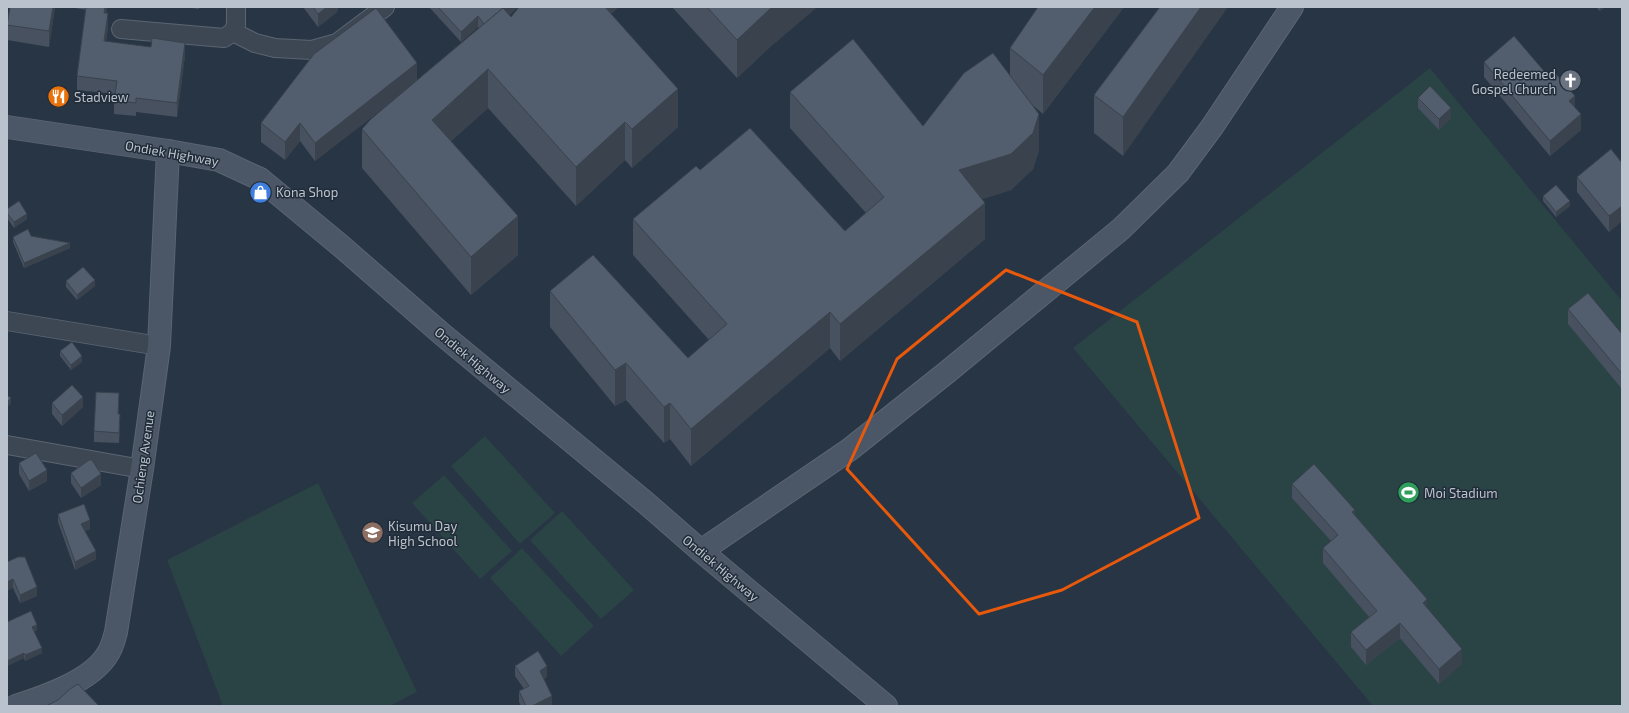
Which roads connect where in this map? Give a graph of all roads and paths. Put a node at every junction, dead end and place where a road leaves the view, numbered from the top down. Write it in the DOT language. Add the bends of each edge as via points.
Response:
graph roads {
  1 [pos="236,7"];
  2 [pos="385,7"];
  3 [pos="1292,7"];
  4 [pos="121,29"];
  5 [pos="233,32"];
  6 [pos="7,127"];
  7 [pos="168,150"];
  8 [pos="7,321"];
  9 [pos="159,346"];
  10 [pos="7,445"];
  11 [pos="142,468"];
  12 [pos="701,551"];
  13 [pos="16,706"];
  14 [pos="886,706"];
  1 -- 5 [label="street" via="236,25"];
  2 -- 5 [label="street" via="337,43 312,50 275,48"];
  3 -- 12 [label="street" via="1178,173 1121,229 849,450"];
  4 -- 5 [label="street" via="218,38 224,38"];
  6 -- 7 [label="street, Ondiek Highway"];
  7 -- 9 [label="street, Ochieng Avenue"];
  7 -- 12 [label="street, Ondiek Highway" via="220,160 260,179"];
  8 -- 9 [label="street"];
  9 -- 11 [label="street, Ochieng Avenue"];
  10 -- 11 [label="street"];
  11 -- 13 [label="street, Ochieng Avenue" via="116,632 107,655 88,674"];
  12 -- 14 [label="street, Ondiek Highway"];
}
